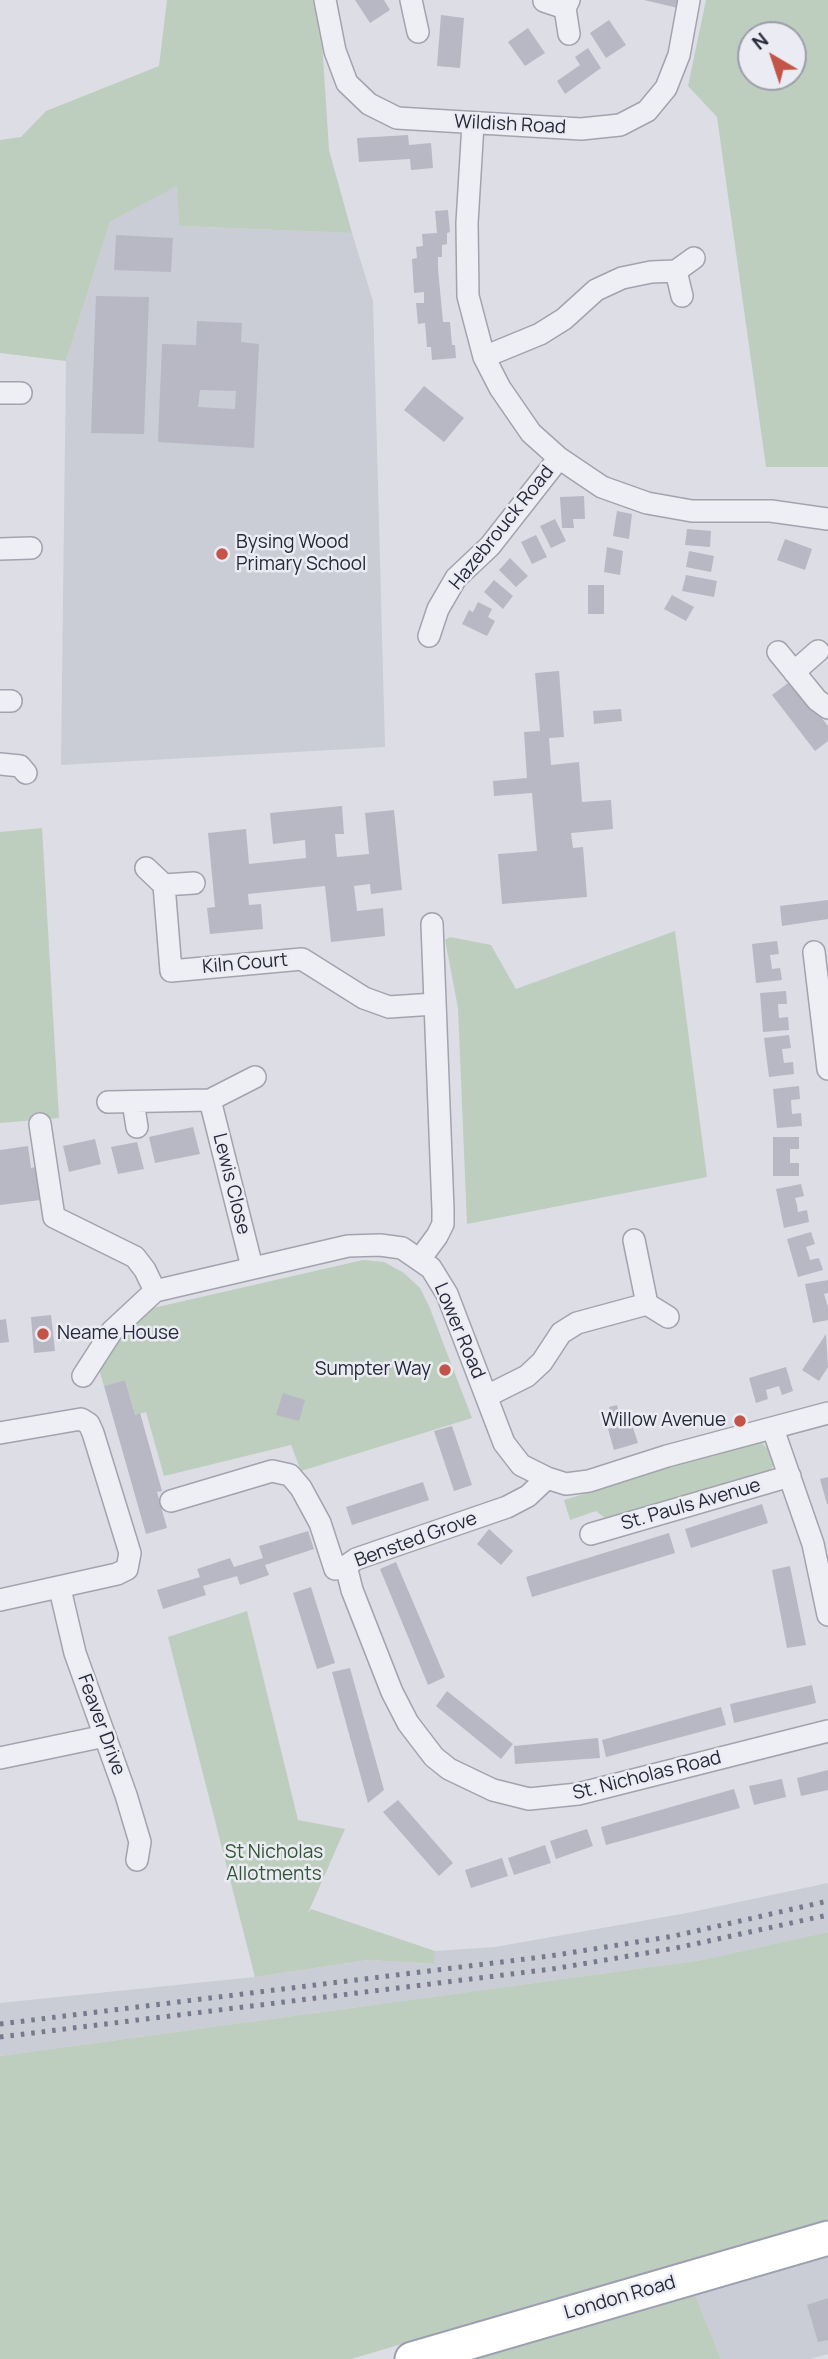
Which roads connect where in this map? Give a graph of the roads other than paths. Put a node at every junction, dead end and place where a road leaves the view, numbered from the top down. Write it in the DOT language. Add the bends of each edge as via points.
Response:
graph roads {
  1 [pos="325,0"];
  2 [pos="411,0"];
  3 [pos="689,0"];
  4 [pos="544,1"];
  5 [pos="567,4"];
  6 [pos="418,32"];
  7 [pos="569,34"];
  8 [pos="473,124"];
  9 [pos="694,258"];
  10 [pos="676,271"];
  11 [pos="682,296"];
  12 [pos="484,357"];
  13 [pos="559,458"];
  14 [pos="828,519"];
  15 [pos="31,548"];
  16 [pos="0,549"];
  17 [pos="429,636"];
  18 [pos="818,651"];
  19 [pos="778,652"];
  20 [pos="794,672"];
  21 [pos="828,708"];
  22 [pos="0,765"];
  23 [pos="26,773"];
  24 [pos="146,869"];
  25 [pos="194,883"];
  26 [pos="164,885"];
  27 [pos="432,924"];
  28 [pos="814,952"];
  29 [pos="434,1004"];
  30 [pos="828,1069"];
  31 [pos="255,1077"];
  32 [pos="210,1100"];
  33 [pos="108,1102"];
  34 [pos="133,1102"];
  35 [pos="40,1124"];
  36 [pos="137,1127"];
  37 [pos="634,1240"];
  38 [pos="420,1259"];
  39 [pos="252,1267"];
  40 [pos="155,1291"];
  41 [pos="648,1304"];
  42 [pos="668,1317"];
  43 [pos="83,1376"];
  44 [pos="487,1396"];
  45 [pos="828,1413"];
  46 [pos="773,1429"];
  47 [pos="0,1433"];
  48 [pos="790,1476"];
  49 [pos="547,1478"];
  50 [pos="171,1501"];
  51 [pos="591,1534"];
  52 [pos="346,1566"];
  53 [pos="60,1589"];
  54 [pos="0,1601"];
  55 [pos="828,1615"];
  56 [pos="828,1731"];
  57 [pos="105,1736"];
  58 [pos="0,1758"];
  59 [pos="137,1860"];
  60 [pos="828,2238"];
  61 [pos="412,2359"];
  1 -- 8 [label="street, Wildish Road" via="347,83 369,104 397,118"];
  2 -- 6 [label="street"];
  3 -- 8 [label="street, Wildish Road" via="679,55 666,89 647,111 620,125 581,129"];
  4 -- 5 [label="street"];
  5 -- 7 [label="street"];
  8 -- 12 [label="street, Hazebrouck Road" via="468,296"];
  9 -- 10 [label="street"];
  10 -- 11 [label="street"];
  10 -- 12 [label="street" via="622,278 597,290 540,334"];
  12 -- 13 [label="street, Hazebrouck Road" via="531,433"];
  13 -- 14 [label="street, Hazebrouck Road" via="602,487 647,503 692,511 771,511"];
  13 -- 17 [label="street, Hazebrouck Road" via="490,546 456,578"];
  15 -- 16 [label="street"];
  18 -- 20 [label="street"];
  19 -- 20 [label="street"];
  20 -- 21 [label="street"];
  22 -- 23 [label="street" via="20,766"];
  24 -- 26 [label="street"];
  25 -- 26 [label="street"];
  26 -- 29 [label="street, Kiln Court" via="171,971 302,959 364,998 389,1006"];
  27 -- 29 [label="street"];
  28 -- 30 [label="street"];
  29 -- 38 [label="street" via="443,1224"];
  31 -- 32 [label="street"];
  32 -- 34 [label="street"];
  32 -- 39 [label="street, Lewis Close"];
  33 -- 34 [label="street"];
  34 -- 36 [label="street"];
  35 -- 40 [label="street" via="54,1216 135,1257"];
  37 -- 41 [label="street"];
  38 -- 39 [label="street" via="402,1248 348,1246"];
  38 -- 44 [label="street, Lower Road" via="447,1294"];
  39 -- 40 [label="street"];
  40 -- 43 [label="street" via="112,1331"];
  41 -- 42 [label="street"];
  41 -- 44 [label="street" via="577,1323 561,1333 527,1376"];
  44 -- 49 [label="street, Lower Road" via="504,1443 521,1465"];
  45 -- 46 [label="street, Lower Road"];
  46 -- 48 [label="street"];
  46 -- 49 [label="street, Lower Road" via="589,1481 566,1483"];
  47 -- 53 [label="street" via="81,1419 93,1433 127,1538 130,1561 127,1569 117,1574"];
  48 -- 51 [label="street, St. Pauls Avenue"];
  48 -- 55 [label="street" via="813,1544"];
  49 -- 52 [label="street, Bensted Grove" via="507,1507"];
  50 -- 52 [label="street, Bensted Grove" via="272,1471 290,1475 320,1523 335,1569"];
  52 -- 56 [label="street, St. Nicholas Road" via="408,1723 449,1769 494,1790 529,1799 578,1794"];
  53 -- 54 [label="street"];
  53 -- 57 [label="street, Feaver Drive" via="75,1653"];
  57 -- 58 [label="street"];
  57 -- 59 [label="street, Feaver Drive" via="140,1842"];
  60 -- 61 [label="main road, London Road"];
}
